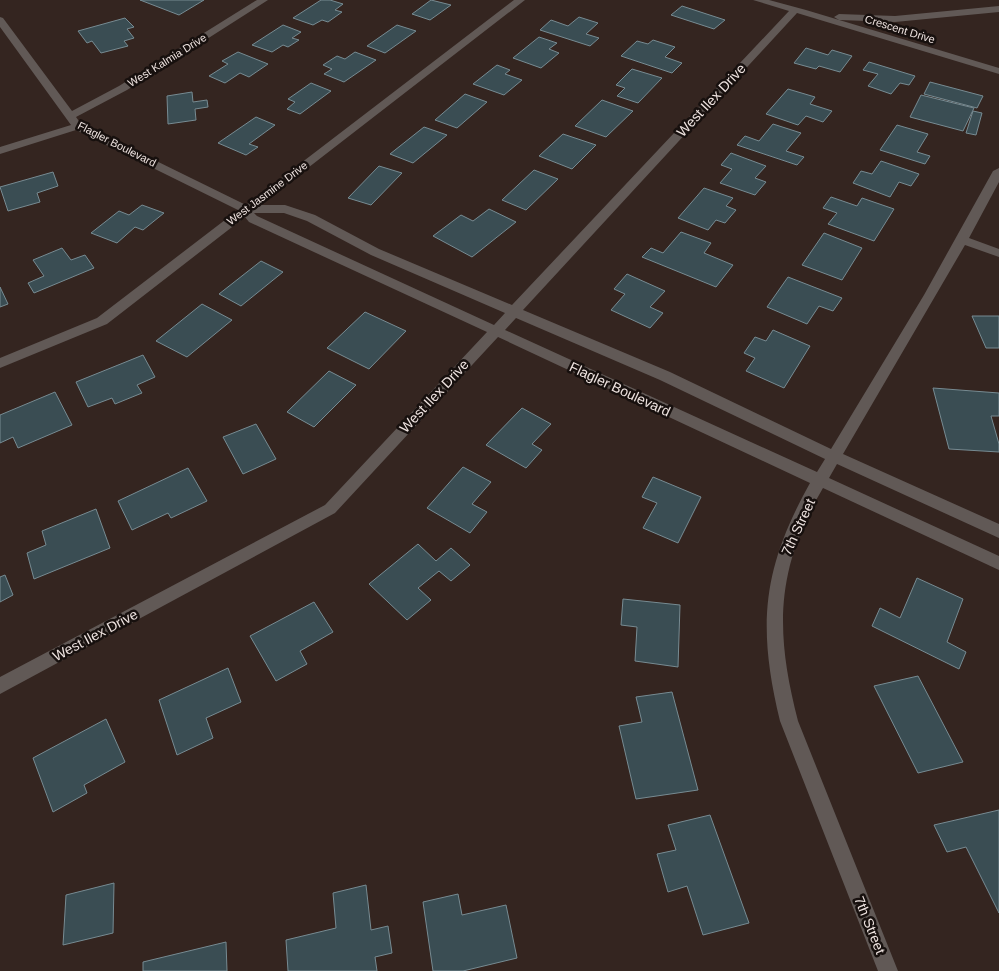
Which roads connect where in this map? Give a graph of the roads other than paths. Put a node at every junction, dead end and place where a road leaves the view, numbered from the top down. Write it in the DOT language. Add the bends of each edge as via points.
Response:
graph roads {
  1 [pos="263,0"];
  2 [pos="520,0"];
  3 [pos="758,0"];
  4 [pos="999,9"];
  5 [pos="795,10"];
  6 [pos="0,20"];
  7 [pos="999,71"];
  8 [pos="69,117"];
  9 [pos="77,126"];
  10 [pos="0,151"];
  11 [pos="999,171"];
  12 [pos="245,209"];
  13 [pos="962,240"];
  14 [pos="999,253"];
  15 [pos="513,311"];
  16 [pos="494,332"];
  17 [pos="0,362"];
  18 [pos="835,457"];
  19 [pos="820,481"];
  20 [pos="999,531"];
  21 [pos="999,562"];
  22 [pos="0,686"];
  23 [pos="888,971"];
  1 -- 8 [label="street, West Kalmia Drive" via="123,88"];
  2 -- 12 [label="street, West Jasmine Drive"];
  3 -- 5 [label="street"];
  4 -- 5 [label="street" via="894,19 845,18"];
  5 -- 7 [label="street, Crescent Drive"];
  5 -- 15 [label="street, West Ilex Drive"];
  6 -- 8 [label="street, Flagler Boulevard"];
  8 -- 9 [label="street, Flagler Boulevard"];
  9 -- 10 [label="street"];
  9 -- 12 [label="street, Flagler Boulevard"];
  11 -- 13 [label="street, 7th Street"];
  12 -- 15 [label="street, Flagler Boulevard" via="285,209 311,218 375,252"];
  12 -- 16 [label="street, Flagler Boulevard" via="253,219"];
  12 -- 17 [label="street, West Jasmine Drive" via="102,321"];
  13 -- 14 [label="street"];
  13 -- 18 [label="street, 7th Street"];
  15 -- 16 [label="street, West Ilex Drive"];
  15 -- 18 [label="street, Flagler Boulevard" via="666,376"];
  16 -- 19 [label="street, Flagler Boulevard"];
  16 -- 22 [label="street, West Ilex Drive" via="330,509"];
  18 -- 19 [label="street, 7th Street"];
  18 -- 20 [label="street, Flagler Boulevard"];
  19 -- 21 [label="street, Flagler Boulevard"];
  19 -- 23 [label="street, 7th Street" via="789,540 782,562 774,610 775,658 789,721"];
}
